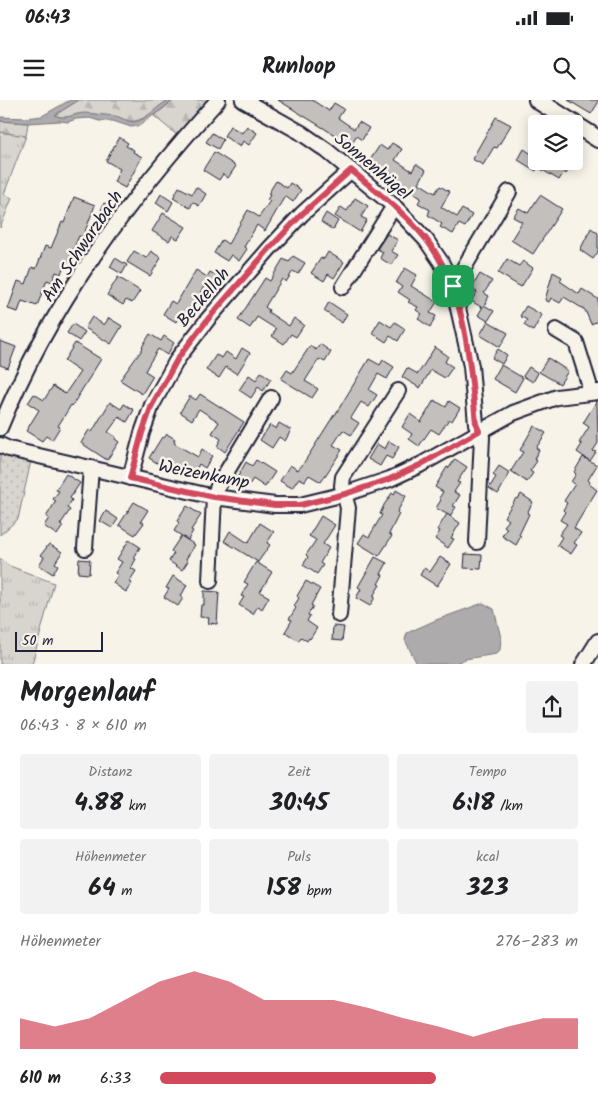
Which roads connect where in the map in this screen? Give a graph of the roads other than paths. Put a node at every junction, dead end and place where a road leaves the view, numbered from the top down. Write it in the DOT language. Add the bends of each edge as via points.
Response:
graph roads {
  1 [pos="218,100"];
  2 [pos="243,100"];
  3 [pos="537,100"];
  4 [pos="598,139"];
  5 [pos="351,170"];
  6 [pos="509,192"];
  7 [pos="394,206"];
  8 [pos="453,286"];
  9 [pos="343,287"];
  10 [pos="556,330"];
  11 [pos="398,391"];
  12 [pos="593,392"];
  13 [pos="271,398"];
  14 [pos="0,428"];
  15 [pos="479,431"];
  16 [pos="0,445"];
  17 [pos="91,468"];
  18 [pos="130,478"];
  19 [pos="345,494"];
  20 [pos="214,497"];
  21 [pos="477,542"];
  22 [pos="85,548"];
  23 [pos="210,581"];
  24 [pos="339,615"];
  25 [pos="598,641"];
  26 [pos="583,664"];
  1 -- 14 [label="street, Am Schwarzbach" via="118,222 67,296 20,382"];
  2 -- 5 [label="street, Sonnenhügel" via="300,132"];
  3 -- 4 [label="street"];
  5 -- 7 [label="street, Sonnenhügel"];
  5 -- 18 [label="street, Beckelloh" via="270,248 178,358 152,405"];
  6 -- 8 [label="street"];
  7 -- 8 [label="street, Sonnenhügel" via="426,240"];
  7 -- 9 [label="street"];
  8 -- 15 [label="street, Sonnenhügel" via="471,366"];
  10 -- 12 [label="street, Weizenkamp" via="576,342"];
  11 -- 19 [label="street" via="343,477"];
  12 -- 15 [label="street, Weizenkamp" via="557,397 513,413"];
  13 -- 20 [label="street"];
  15 -- 19 [label="street, Weizenkamp" via="420,465"];
  15 -- 21 [label="street" via="482,437"];
  16 -- 17 [label="street, Weizenkamp"];
  17 -- 18 [label="street, Weizenkamp"];
  17 -- 22 [label="street"];
  18 -- 20 [label="street, Weizenkamp"];
  19 -- 20 [label="street, Weizenkamp" via="300,505"];
  19 -- 24 [label="street" via="348,508"];
  20 -- 23 [label="street"];
  25 -- 26 [label="street"];
}
